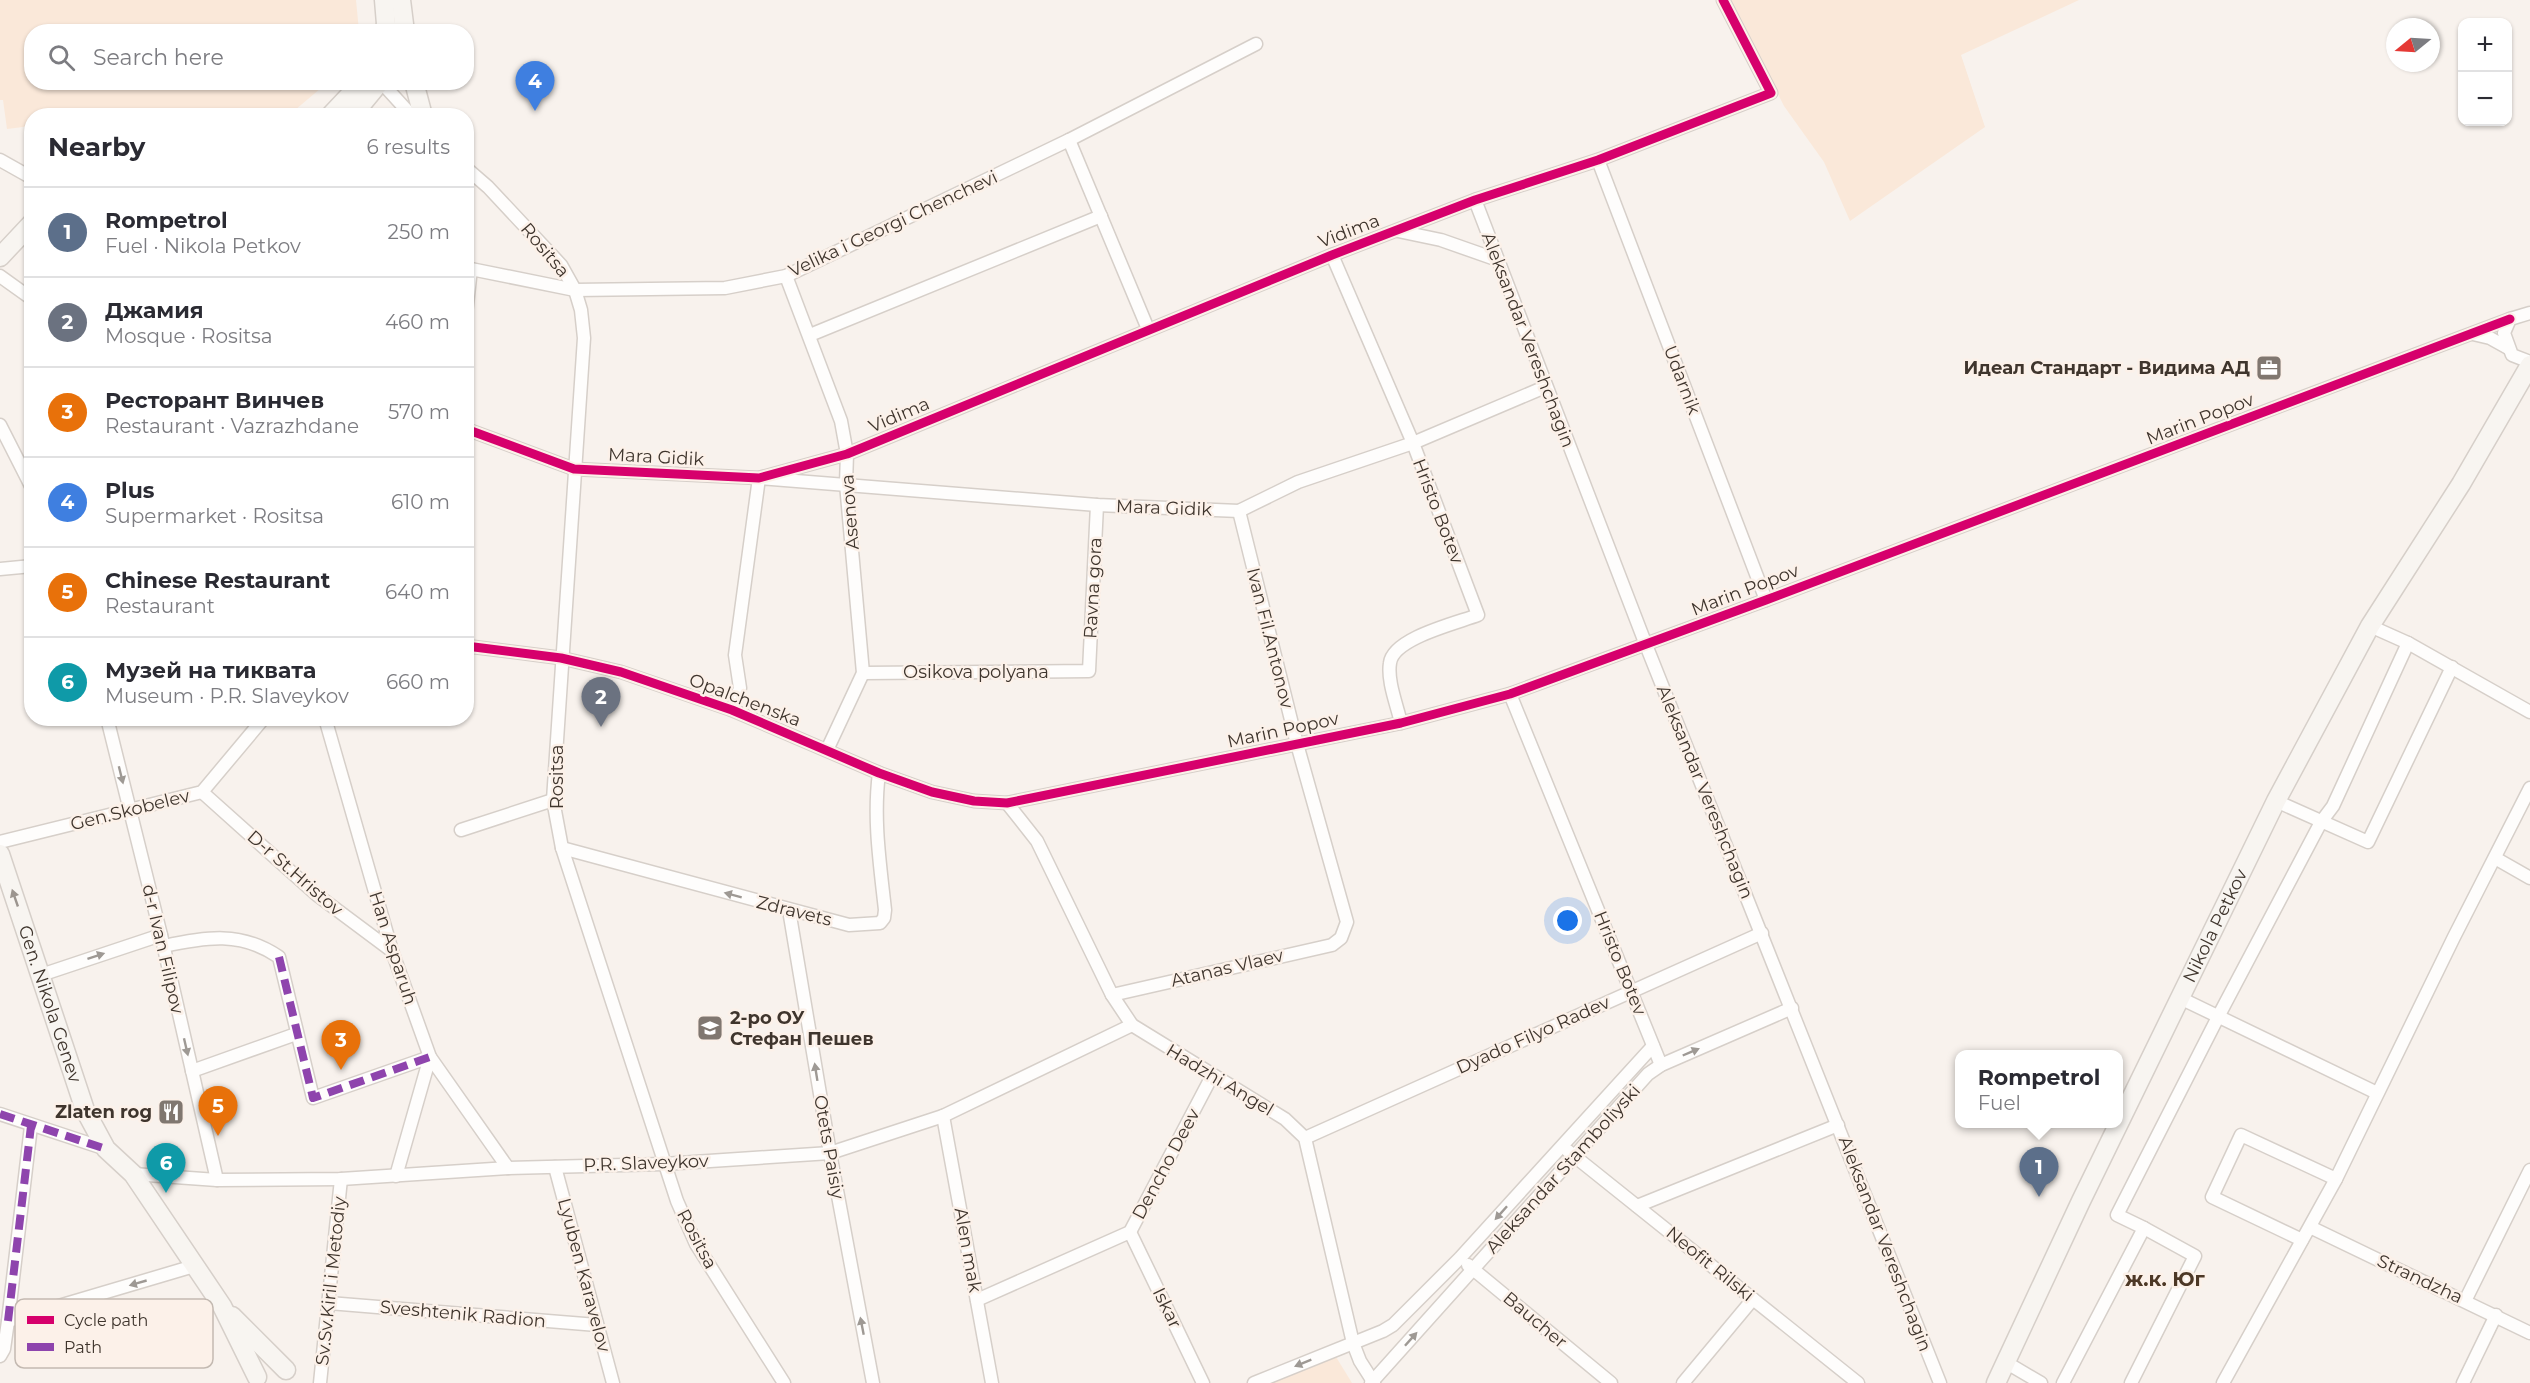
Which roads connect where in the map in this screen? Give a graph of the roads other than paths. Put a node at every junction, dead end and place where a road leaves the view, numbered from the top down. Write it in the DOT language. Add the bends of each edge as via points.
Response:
graph roads {
  1 [pos="384,0"];
  2 [pos="401,0"];
  3 [pos="1723,0"];
  4 [pos="386,24"];
  5 [pos="402,24"];
  6 [pos="1256,44"];
  7 [pos="354,90"];
  8 [pos="373,90"];
  9 [pos="388,90"];
  10 [pos="416,90"];
  11 [pos="338,108"];
  12 [pos="359,108"];
  13 [pos="404,108"];
  14 [pos="421,108"];
  15 [pos="1069,140"];
  16 [pos="0,160"];
  17 [pos="1598,160"];
  18 [pos="24,174"];
  19 [pos="474,175"];
  20 [pos="1475,200"];
  21 [pos="1101,216"];
  22 [pos="1397,230"];
  23 [pos="24,232"];
  24 [pos="1332,255"];
  25 [pos="0,257"];
  26 [pos="1498,260"];
  27 [pos="474,270"];
  28 [pos="0,276"];
  29 [pos="786,276"];
  30 [pos="575,290"];
  31 [pos="24,293"];
  32 [pos="2530,313"];
  33 [pos="2510,319"];
  34 [pos="1148,329"];
  35 [pos="2473,334"];
  36 [pos="810,335"];
  37 [pos="2508,348"];
  38 [pos="2530,363"];
  39 [pos="2530,386"];
  40 [pos="1545,387"];
  41 [pos="0,425"];
  42 [pos="474,432"];
  43 [pos="1413,443"];
  44 [pos="847,454"];
  45 [pos="574,469"];
  46 [pos="24,473"];
  47 [pos="759,478"];
  48 [pos="846,484"];
  49 [pos="2461,484"];
  50 [pos="1097,505"];
  51 [pos="1239,511"];
  52 [pos="24,566"];
  53 [pos="0,568"];
  54 [pos="1766,600"];
  55 [pos="2370,626"];
  56 [pos="2408,643"];
  57 [pos="1646,645"];
  58 [pos="474,647"];
  59 [pos="561,658"];
  60 [pos="2452,667"];
  61 [pos="1089,671"];
  62 [pos="863,673"];
  63 [pos="1510,694"];
  64 [pos="732,710"];
  65 [pos="2530,712"];
  66 [pos="1401,723"];
  67 [pos="109,726"];
  68 [pos="257,726"];
  69 [pos="327,726"];
  70 [pos="1297,744"];
  71 [pos="827,750"];
  72 [pos="879,773"];
  73 [pos="2530,788"];
  74 [pos="202,792"];
  75 [pos="553,800"];
  76 [pos="2276,801"];
  77 [pos="1007,803"];
  78 [pos="130,810"];
  79 [pos="2321,822"];
  80 [pos="461,830"];
  81 [pos="0,842"];
  82 [pos="562,849"];
  83 [pos="0,854"];
  84 [pos="2495,858"];
  85 [pos="2530,878"];
  86 [pos="789,910"];
  87 [pos="1762,933"];
  88 [pos="1341,938"];
  89 [pos="162,941"];
  90 [pos="392,951"];
  91 [pos="41,975"];
  92 [pos="1631,991"];
  93 [pos="1112,995"];
  94 [pos="2180,998"];
  95 [pos="1792,1008"];
  96 [pos="2218,1017"];
  97 [pos="1132,1025"];
  98 [pos="297,1034"];
  99 [pos="1653,1046"];
  100 [pos="430,1057"];
  101 [pos="1661,1065"];
  102 [pos="192,1071"];
  103 [pos="1212,1076"];
  104 [pos="2377,1092"];
  105 [pos="0,1114"];
  106 [pos="2123,1115"];
  107 [pos="943,1116"];
  108 [pos="31,1125"];
  109 [pos="1838,1125"];
  110 [pos="2117,1128"];
  111 [pos="1305,1138"];
  112 [pos="1562,1146"];
  113 [pos="106,1149"];
  114 [pos="830,1153"];
  115 [pos="1574,1155"];
  116 [pos="664,1164"];
  117 [pos="555,1167"];
  118 [pos="508,1168"];
  119 [pos="2530,1170"];
  120 [pos="133,1174"];
  121 [pos="396,1176"];
  122 [pos="341,1179"];
  123 [pos="2336,1179"];
  124 [pos="217,1180"];
  125 [pos="1638,1206"];
  126 [pos="2310,1227"];
  127 [pos="2144,1228"];
  128 [pos="1131,1232"];
  129 [pos="2302,1240"];
  130 [pos="1460,1258"];
  131 [pos="194,1266"];
  132 [pos="1474,1269"];
  133 [pos="82,1299"];
  134 [pos="1753,1299"];
  135 [pos="977,1300"];
  136 [pos="2465,1301"];
  137 [pos="329,1303"];
  138 [pos="222,1306"];
  139 [pos="2496,1315"];
  140 [pos="15,1319"];
  141 [pos="8,1321"];
  142 [pos="597,1325"];
  143 [pos="2530,1333"];
  144 [pos="1353,1343"];
  145 [pos="0,1356"];
  146 [pos="2007,1363"];
  147 [pos="292,1376"];
  148 [pos="255,1380"];
  149 [pos="1373,1382"];
  150 [pos="320,1383"];
  151 [pos="613,1383"];
  152 [pos="784,1383"];
  153 [pos="873,1383"];
  154 [pos="992,1383"];
  155 [pos="1203,1383"];
  156 [pos="1254,1383"];
  157 [pos="1611,1383"];
  158 [pos="1683,1383"];
  159 [pos="1858,1383"];
  160 [pos="1940,1383"];
  161 [pos="1996,1383"];
  162 [pos="2041,1383"];
  163 [pos="2063,1383"];
  164 [pos="2131,1383"];
  165 [pos="2223,1383"];
  166 [pos="2463,1383"];
  1 -- 4 [label="main road"];
  2 -- 5 [label="main road"];
  3 -- 17 [label="street, Vidima" via="1771,93"];
  6 -- 15 [label="street, Velika i Georgi Chenchevi"];
  7 -- 11 [label="main road"];
  8 -- 12 [label="main road"];
  9 -- 13 [label="street"];
  10 -- 14 [label="main road"];
  15 -- 21 [label="street"];
  15 -- 29 [label="street, Velika i Georgi Chenchevi"];
  16 -- 18 [label="street"];
  17 -- 20 [label="street, Vidima"];
  17 -- 54 [label="street, Udarnik"];
  19 -- 30 [label="street, Rositsa" via="561,265"];
  20 -- 22 [label="street, Vidima"];
  20 -- 26 [label="street, Aleksandar Vereshchagin"];
  21 -- 34 [label="street"];
  21 -- 36 [label="street"];
  22 -- 24 [label="street, Vidima"];
  22 -- 26 [label="street"];
  23 -- 25 [label="main road"];
  24 -- 34 [label="street, Vidima"];
  24 -- 43 [label="street, Hristo Botev"];
  26 -- 40 [label="street, Aleksandar Vereshchagin"];
  27 -- 30 [label="street, Velika i Georgi Chenchevi"];
  28 -- 31 [label="street"];
  29 -- 30 [label="street, Velika i Georgi Chenchevi" via="725,288"];
  29 -- 36 [label="street, Asenova"];
  30 -- 45 [label="street, Rositsa" via="584,338"];
  32 -- 33 [label="street, Marin Popov"];
  33 -- 35 [label="street, Marin Popov"];
  33 -- 37 [label="street" via="2504,333"];
  34 -- 44 [label="street, Vidima"];
  35 -- 37 [label="street"];
  35 -- 54 [label="street, Marin Popov"];
  36 -- 44 [label="street, Asenova" via="841,421"];
  37 -- 38 [label="street" via="2512,355"];
  38 -- 49 [label="main road, Nikola Petkov"];
  39 -- 49 [label="main road, Nikola Petkov" via="2510,422"];
  40 -- 43 [label="street, Mara Gidik"];
  40 -- 57 [label="street, Aleksandar Vereshchagin"];
  41 -- 46 [label="street"];
  42 -- 45 [label="street, Mara Gidik"];
  43 -- 51 [label="street, Mara Gidik" via="1298,482"];
  43 -- 66 [label="street, Hristo Botev" via="1478,615 1412,639 1390,660"];
  44 -- 47 [label="street, Mara Gidik"];
  44 -- 48 [label="street, Asenova"];
  45 -- 47 [label="street, Mara Gidik"];
  45 -- 59 [label="street, Rositsa"];
  47 -- 48 [label="street, Mara Gidik"];
  47 -- 64 [label="street" via="735,656 740,688"];
  48 -- 50 [label="street, Mara Gidik"];
  48 -- 62 [label="street, Asenova"];
  49 -- 55 [label="main road, Nikola Petkov"];
  50 -- 51 [label="street, Mara Gidik"];
  50 -- 61 [label="street, Ravna gora"];
  51 -- 70 [label="street, Ivan Fil.Antonov"];
  52 -- 53 [label="street"];
  54 -- 57 [label="street, Marin Popov"];
  55 -- 56 [label="street"];
  55 -- 76 [label="main road, Nikola Petkov"];
  56 -- 60 [label="street"];
  56 -- 79 [label="street" via="2333,806"];
  57 -- 63 [label="street, Marin Popov"];
  57 -- 87 [label="street, Aleksandar Vereshchagin"];
  58 -- 59 [label="street, Opalchenska"];
  59 -- 64 [label="street, Opalchenska" via="621,672"];
  59 -- 75 [label="street, Rositsa"];
  60 -- 65 [label="street"];
  60 -- 79 [label="street" via="2368,842"];
  61 -- 62 [label="street, Osikova polyana"];
  62 -- 71 [label="street"];
  63 -- 66 [label="street, Marin Popov"];
  63 -- 92 [label="street, Hristo Botev"];
  64 -- 71 [label="street, Opalchenska"];
  66 -- 70 [label="street, Marin Popov"];
  67 -- 78 [label="street, d-r Ivan Filipov, one-way"];
  68 -- 74 [label="street, Gen.Skobelev"];
  69 -- 90 [label="street, Han Asparuh"];
  70 -- 77 [label="street, Marin Popov"];
  70 -- 88 [label="street, Ivan Fil.Antonov" via="1347,922"];
  71 -- 72 [label="street, Opalchenska"];
  72 -- 77 [label="street, Opalchenska" via="932,792"];
  72 -- 86 [label="street, Zdravets" via="876,809 884,918 871,925 849,925"];
  73 -- 84 [label="street"];
  74 -- 78 [label="street, Gen.Skobelev"];
  74 -- 90 [label="street, D-r St.Hristov" via="317,895"];
  75 -- 80 [label="street"];
  75 -- 82 [label="street, Rositsa"];
  76 -- 79 [label="street"];
  76 -- 94 [label="main road, Nikola Petkov"];
  77 -- 93 [label="street, Hadzhi Angel" via="1037,841"];
  78 -- 81 [label="street, Gen.Skobelev"];
  78 -- 89 [label="street, d-r Ivan Filipov"];
  79 -- 96 [label="street"];
  86 -- 82 [label="street, Zdravets, one-way"];
  82 -- 116 [label="street, Rositsa"];
  91 -- 83 [label="main road, Gen. Nikola Genev, one-way"];
  84 -- 85 [label="street"];
  84 -- 104 [label="street"];
  114 -- 86 [label="street, Otets Paisiy, one-way"];
  87 -- 92 [label="street, Dyado Filyo Radev"];
  87 -- 95 [label="street, Aleksandar Vereshchagin"];
  88 -- 93 [label="street, Atanas Vlaev" via="1332,945"];
  91 -- 89 [label="street, one-way"];
  89 -- 98 [label="street" via="225,938 268,949 279,957"];
  89 -- 102 [label="street, d-r Ivan Filipov, one-way"];
  90 -- 100 [label="street, Han Asparuh"];
  91 -- 113 [label="main road, Gen. Nikola Genev" via="85,1110"];
  92 -- 99 [label="street, Hristo Botev"];
  92 -- 111 [label="street, Dyado Filyo Radev"];
  93 -- 97 [label="street, Hadzhi Angel"];
  94 -- 96 [label="street"];
  94 -- 106 [label="main road, Nikola Petkov"];
  101 -- 95 [label="street, Aleksandar Stamboliyski, one-way"];
  95 -- 109 [label="street, Aleksandar Vereshchagin"];
  96 -- 104 [label="street"];
  96 -- 127 [label="street" via="2117,1215"];
  97 -- 103 [label="street, Hadzhi Angel"];
  97 -- 107 [label="street, P.R. Slaveykov"];
  98 -- 100 [label="street" via="313,1098"];
  98 -- 102 [label="street"];
  99 -- 101 [label="street, Hristo Botev"];
  99 -- 112 [label="street, Aleksandar Stamboliyski"];
  100 -- 118 [label="street, Han Asparuh"];
  100 -- 121 [label="street"];
  101 -- 115 [label="street, Aleksandar Stamboliyski" via="1648,1074"];
  102 -- 124 [label="street, d-r Ivan Filipov"];
  103 -- 111 [label="street, Hadzhi Angel" via="1285,1119"];
  103 -- 128 [label="street, Dencho Deev"];
  104 -- 123 [label="street"];
  105 -- 108 [label="street"];
  107 -- 114 [label="street, P.R. Slaveykov"];
  107 -- 135 [label="street, Alen mak"];
  108 -- 113 [label="street"];
  108 -- 141 [label="street"];
  109 -- 125 [label="street"];
  109 -- 160 [label="street, Aleksandar Vereshchagin"];
  110 -- 146 [label="main road, Nikola Petkov"];
  111 -- 144 [label="street"];
  112 -- 115 [label="street, Neofit Rilski"];
  112 -- 130 [label="street, Aleksandar Stamboliyski, one-way"];
  113 -- 120 [label="main road, Gen. Nikola Genev"];
  114 -- 116 [label="street, P.R. Slaveykov"];
  153 -- 114 [label="street, Otets Paisiy, one-way"];
  115 -- 125 [label="street, Neofit Rilski"];
  115 -- 132 [label="street, Aleksandar Stamboliyski"];
  116 -- 117 [label="street, P.R. Slaveykov"];
  116 -- 152 [label="street, Rositsa" via="696,1244"];
  117 -- 118 [label="street, P.R. Slaveykov"];
  117 -- 142 [label="street, Lyuben Karavelov"];
  118 -- 121 [label="street, P.R. Slaveykov"];
  119 -- 136 [label="street"];
  120 -- 124 [label="street, P.R. Slaveykov"];
  120 -- 131 [label="main road, Gen. Nikola Genev"];
  121 -- 122 [label="street, P.R. Slaveykov"];
  122 -- 124 [label="street, P.R. Slaveykov"];
  122 -- 137 [label="street, Sv.Sv.Kiril i Metodiy"];
  123 -- 126 [label="street"];
  123 -- 129 [label="street" via="2241,1135 2212,1197"];
  125 -- 134 [label="street, Neofit Rilski"];
  126 -- 129 [label="street"];
  126 -- 136 [label="street, Strandzha"];
  127 -- 163 [label="street"];
  127 -- 164 [label="street" via="2195,1256"];
  128 -- 135 [label="street, Dencho Deev"];
  128 -- 155 [label="street, Iskar"];
  129 -- 165 [label="street"];
  130 -- 132 [label="street, Baucher"];
  130 -- 144 [label="street, Aleksandar Stamboliyski" via="1393,1325"];
  131 -- 133 [label="street, one-way"];
  131 -- 138 [label="main road, Gen. Nikola Genev"];
  149 -- 132 [label="street, Aleksandar Stamboliyski, one-way"];
  132 -- 157 [label="street, Baucher"];
  134 -- 158 [label="street"];
  134 -- 159 [label="street, Neofit Rilski"];
  135 -- 154 [label="street, Alen mak"];
  136 -- 139 [label="street, Strandzha"];
  137 -- 142 [label="street, Sveshtenik Radion"];
  137 -- 150 [label="street, Sv.Sv.Kiril i Metodiy"];
  138 -- 147 [label="main road"];
  138 -- 148 [label="main road"];
  139 -- 143 [label="street, Strandzha"];
  139 -- 166 [label="street"];
  140 -- 141 [label="street, one-way"];
  141 -- 145 [label="street"];
  142 -- 151 [label="street, Lyuben Karavelov"];
  144 -- 149 [label="street"];
  144 -- 156 [label="street, Aleksandar Stamboliyski, one-way"];
  146 -- 161 [label="main road, Nikola Petkov"];
  146 -- 162 [label="street"];
  147 -- 148 [label="main road" via="272,1368"];
}
